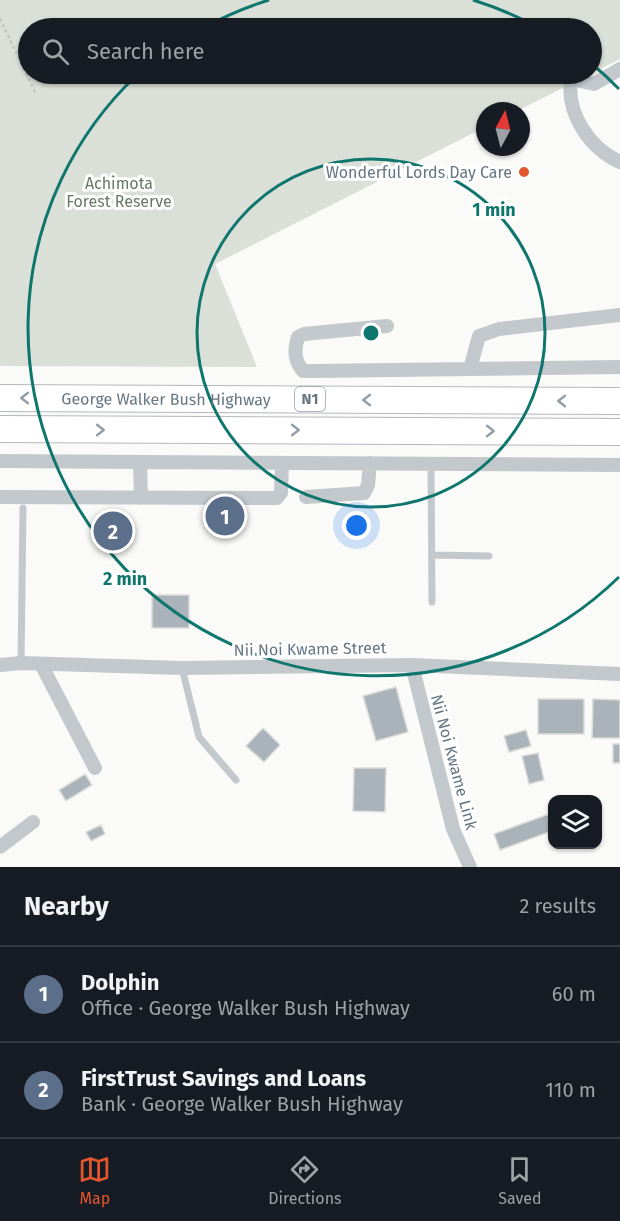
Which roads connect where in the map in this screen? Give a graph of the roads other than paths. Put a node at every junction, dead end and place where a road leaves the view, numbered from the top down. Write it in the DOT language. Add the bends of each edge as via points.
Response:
graph roads {
  1 [pos="620,69"];
  2 [pos="602,79"];
  3 [pos="570,84"];
  4 [pos="620,162"];
  5 [pos="620,315"];
  6 [pos="387,326"];
  7 [pos="620,367"];
  8 [pos="470,369"];
  9 [pos="0,398"];
  10 [pos="620,401"];
  11 [pos="0,429"];
  12 [pos="620,432"];
  13 [pos="0,461"];
  14 [pos="140,463"];
  15 [pos="282,463"];
  16 [pos="370,463"];
  17 [pos="431,464"];
  18 [pos="620,465"];
  19 [pos="0,497"];
  20 [pos="306,497"];
  21 [pos="141,498"];
  22 [pos="23,508"];
  23 [pos="432,555"];
  24 [pos="489,556"];
  25 [pos="432,602"];
  26 [pos="21,663"];
  27 [pos="41,664"];
  28 [pos="412,664"];
  29 [pos="0,665"];
  30 [pos="182,668"];
  31 [pos="620,674"];
  32 [pos="95,768"];
  33 [pos="236,780"];
  34 [pos="33,822"];
  35 [pos="0,847"];
  36 [pos="470,867"];
  1 -- 2 [label="street"];
  3 -- 4 [label="street" via="571,104 580,126 594,143"];
  5 -- 8 [label="street" via="499,329 479,336"];
  6 -- 8 [label="street" via="304,334 298,337 295,347 298,365 314,371"];
  7 -- 8 [label="street"];
  10 -- 9 [label="highway, George Walker Bush Highway / N1, one-way"];
  11 -- 12 [label="highway, George Walker Bush Highway / N1, one-way"];
  13 -- 14 [label="street"];
  14 -- 15 [label="street"];
  14 -- 21 [label="street"];
  15 -- 16 [label="street"];
  15 -- 21 [label="street" via="281,493 277,498"];
  16 -- 17 [label="street"];
  16 -- 20 [label="street" via="364,493"];
  17 -- 18 [label="street"];
  17 -- 23 [label="lane"];
  19 -- 21 [label="street"];
  22 -- 26 [label="lane"];
  23 -- 24 [label="lane"];
  23 -- 25 [label="lane"];
  26 -- 27 [label="street, Nii Noi Kwame Street"];
  26 -- 29 [label="street, Nii Noi Kwame Street"];
  27 -- 30 [label="street, Nii Noi Kwame Street"];
  27 -- 32 [label="street"];
  28 -- 30 [label="street, Nii Noi Kwame Street"];
  28 -- 31 [label="street, Nii Noi Kwame Street"];
  28 -- 36 [label="street, Nii Noi Kwame Link" via="453,829"];
  30 -- 33 [label="lane" via="199,737"];
  34 -- 35 [label="street"];
}
